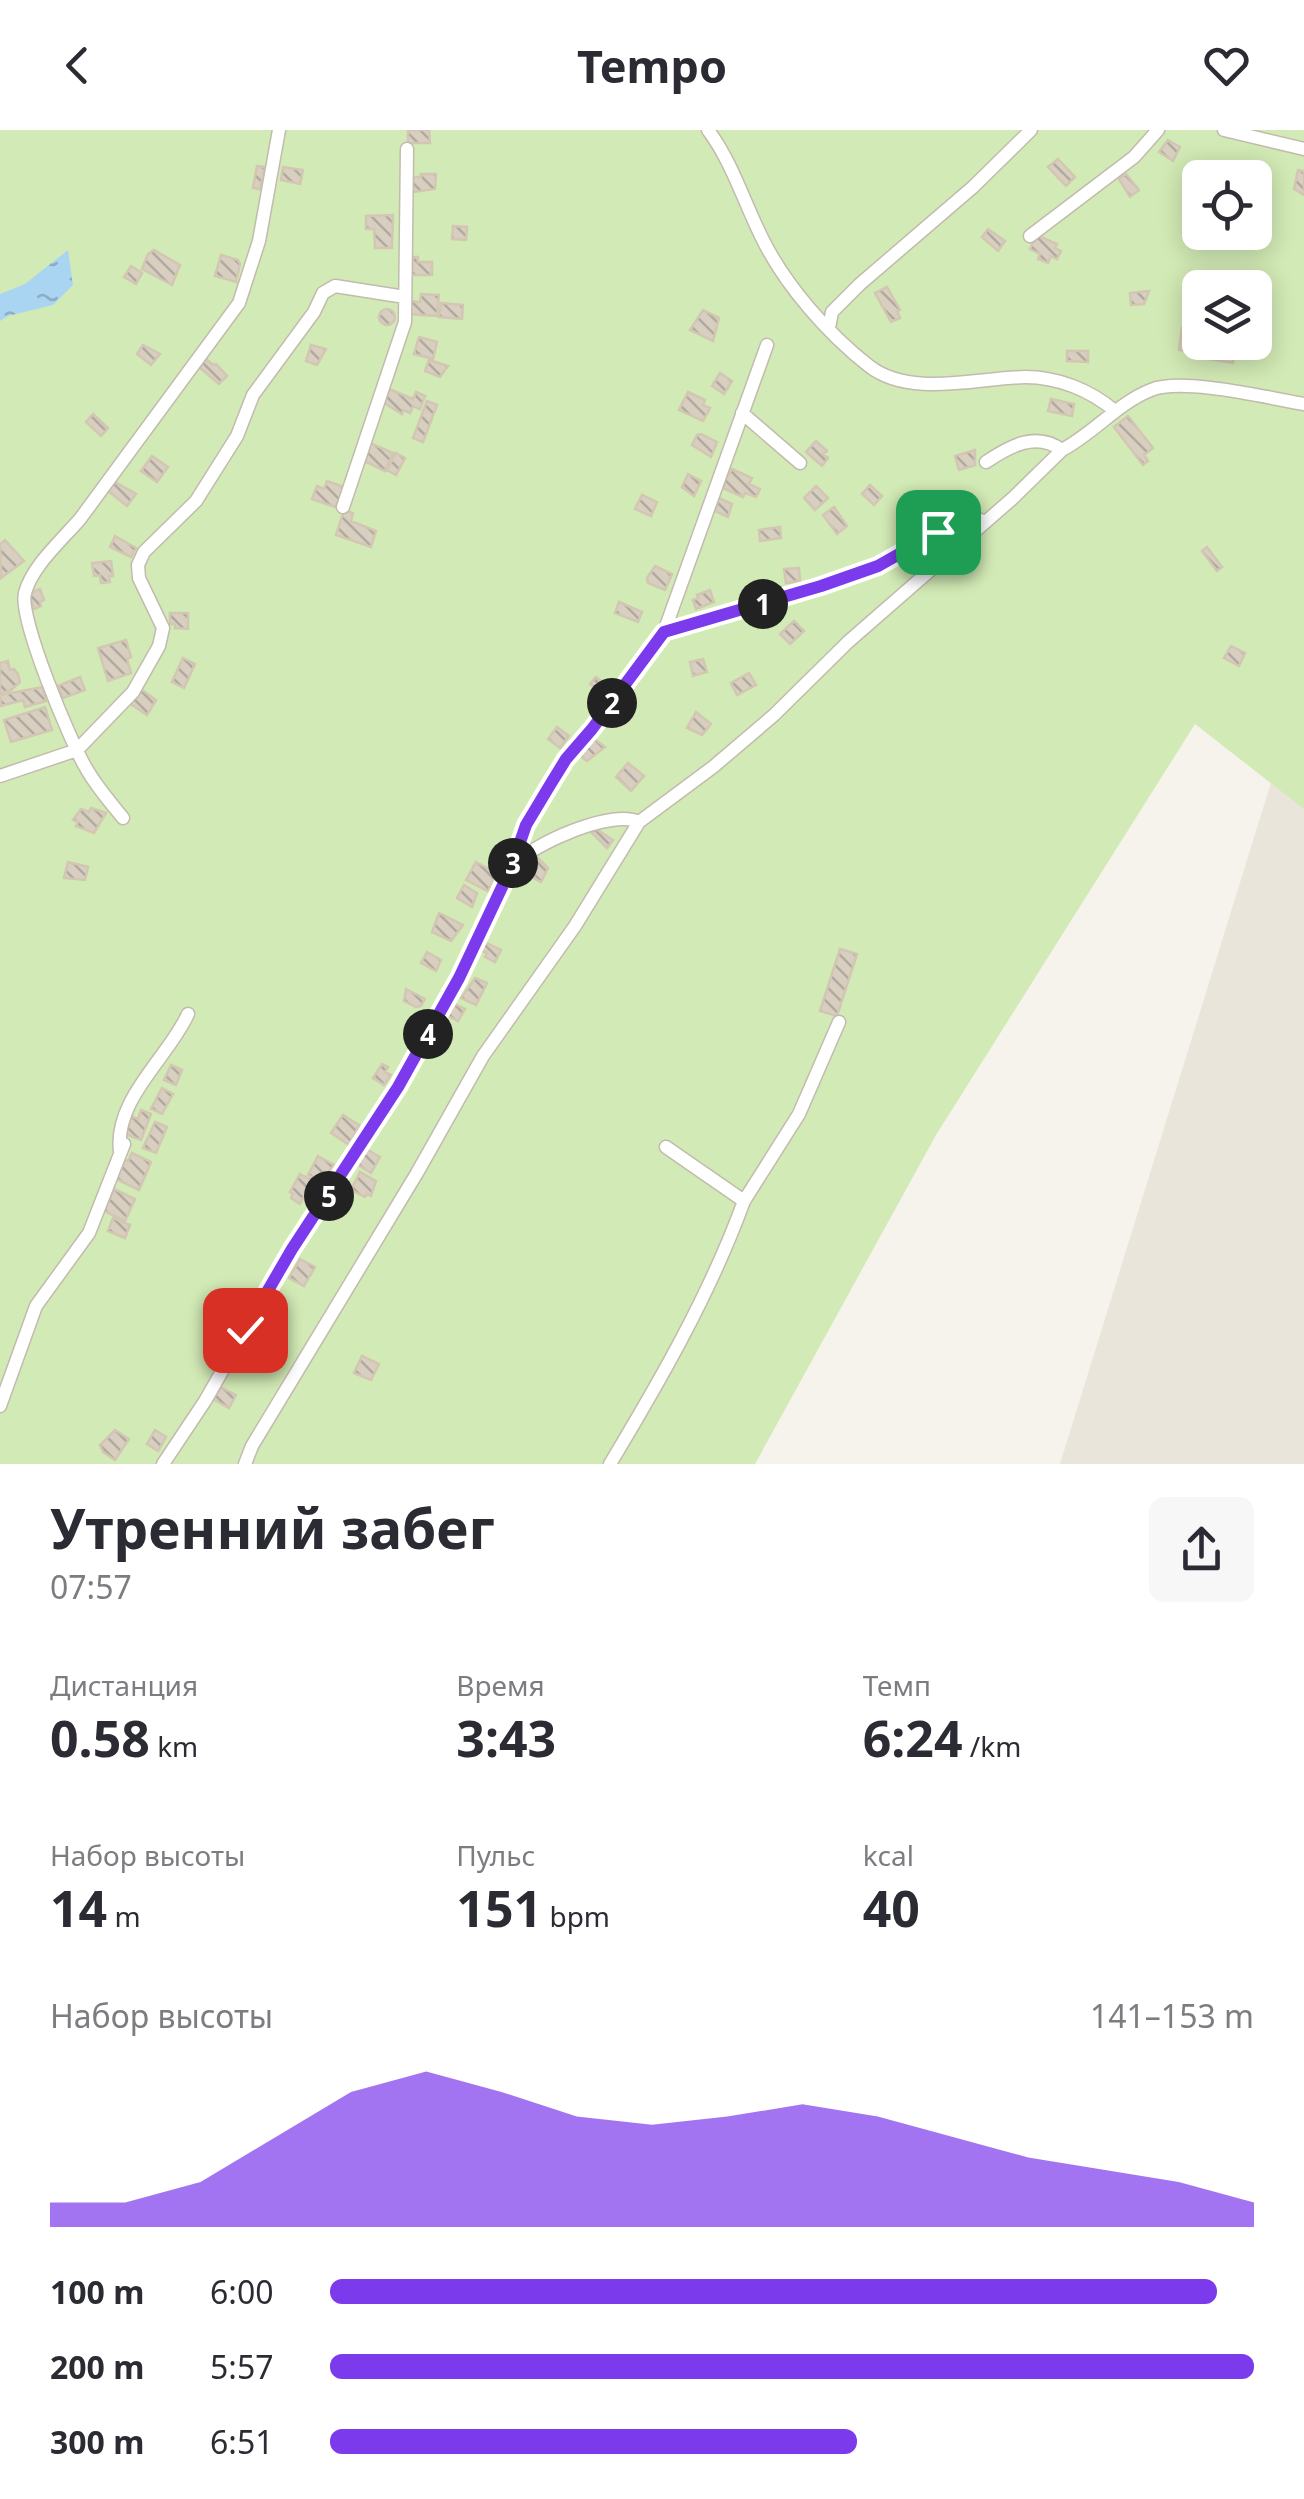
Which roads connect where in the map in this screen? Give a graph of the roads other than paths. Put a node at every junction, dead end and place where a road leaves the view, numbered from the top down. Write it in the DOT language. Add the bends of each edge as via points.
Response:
graph roads {
  1 [pos="279,130"];
  2 [pos="708,130"];
  3 [pos="1031,130"];
  4 [pos="1158,130"];
  5 [pos="1224,130"];
  6 [pos="407,149"];
  7 [pos="1304,149"];
  8 [pos="1030,236"];
  9 [pos="405,297"];
  10 [pos="829,328"];
  11 [pos="767,345"];
  12 [pos="1304,404"];
  13 [pos="1116,410"];
  14 [pos="742,413"];
  15 [pos="1062,450"];
  16 [pos="800,462"];
  17 [pos="986,462"];
  18 [pos="343,507"];
  19 [pos="984,521"];
  20 [pos="664,632"];
  21 [pos="77,750"];
  22 [pos="0,776"];
  23 [pos="123,818"];
  24 [pos="640,822"];
  25 [pos="511,868"];
  26 [pos="188,1014"];
  27 [pos="838,1022"];
  28 [pos="666,1147"];
  29 [pos="744,1201"];
  30 [pos="0,1406"];
  31 [pos="163,1464"];
  32 [pos="244,1464"];
  33 [pos="610,1464"];
  1 -- 21 [label="street" via="259,241 239,303 24,594 33,639"];
  2 -- 10 [label="street" via="764,242"];
  3 -- 10 [label="street" via="860,284 832,312"];
  4 -- 8 [label="street" via="1134,157"];
  5 -- 7 [label="street"];
  6 -- 9 [label="street"];
  9 -- 18 [label="street" via="405,322"];
  9 -- 21 [label="street" via="335,286 323,293 253,395 196,501 144,552 139,578 163,628 159,646 133,692"];
  10 -- 13 [label="street" via="871,368 894,379 1028,377 1069,384"];
  11 -- 14 [label="street"];
  12 -- 13 [label="street" via="1202,388 1154,388"];
  13 -- 15 [label="street"];
  14 -- 16 [label="street"];
  14 -- 20 [label="street"];
  15 -- 17 [label="street" via="1051,442 1023,441"];
  15 -- 19 [label="street"];
  19 -- 20 [label="street" via="970,517 878,566"];
  19 -- 24 [label="street" via="762,725"];
  20 -- 25 [label="street" via="566,759 526,825"];
  21 -- 22 [label="street"];
  21 -- 23 [label="street"];
  24 -- 25 [label="street" via="585,826"];
  24 -- 32 [label="street" via="483,1056"];
  25 -- 31 [label="street" via="398,1087"];
  26 -- 30 [label="street" via="127,1110 118,1131 122,1149 89,1234 36,1306"];
  27 -- 29 [label="street" via="799,1114"];
  28 -- 29 [label="street"];
  29 -- 33 [label="street" via="721,1262"];
}
